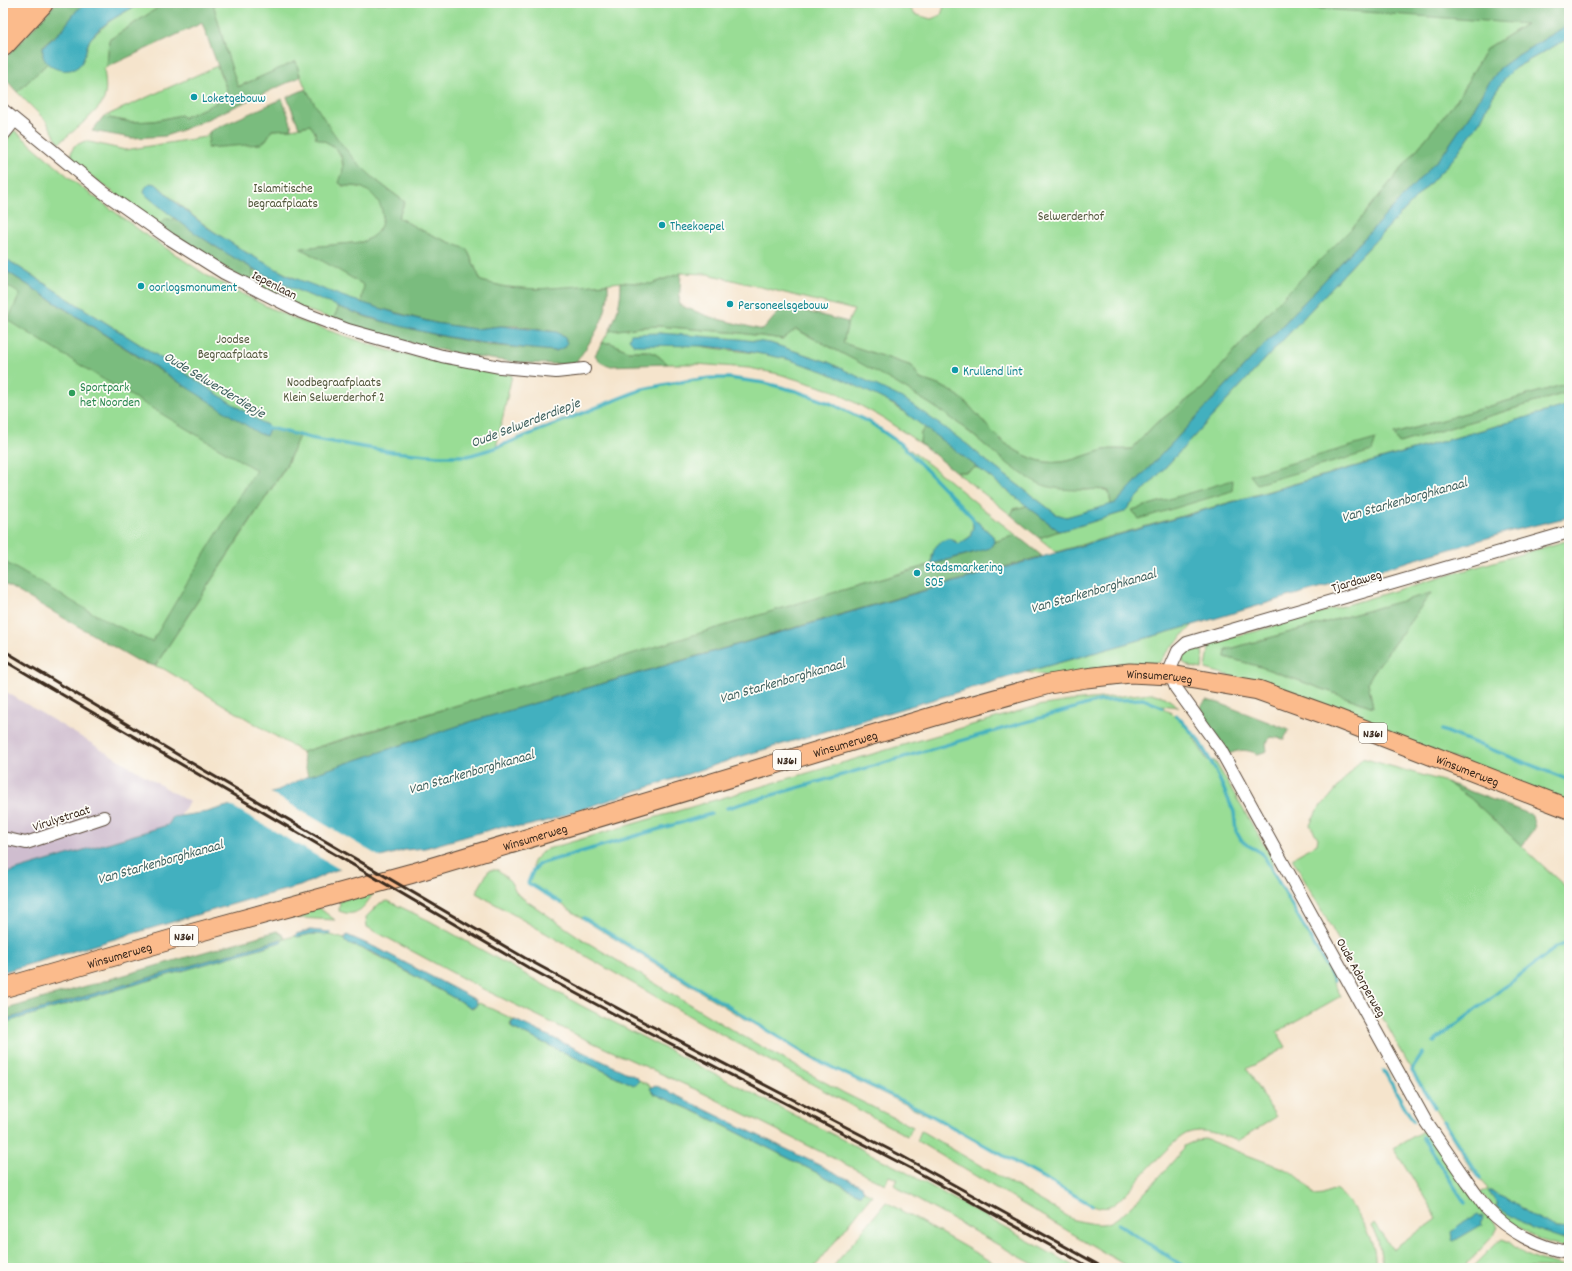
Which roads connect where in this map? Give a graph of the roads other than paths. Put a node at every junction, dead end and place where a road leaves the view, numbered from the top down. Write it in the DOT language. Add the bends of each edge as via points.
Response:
graph roads {
  1 [pos="20,3"];
  2 [pos="42,3"];
  3 [pos="3,22"];
  4 [pos="3,45"];
  5 [pos="3,110"];
  6 [pos="15,120"];
  7 [pos="3,136"];
  8 [pos="584,369"];
  9 [pos="1569,532"];
  10 [pos="1171,675"];
  11 [pos="1569,809"];
  12 [pos="104,817"];
  13 [pos="3,838"];
  14 [pos="3,988"];
  15 [pos="1569,1252"];
  1 -- 3 [label="highway"];
  2 -- 4 [label="highway"];
  5 -- 6 [label="street, Iepenlaan"];
  6 -- 7 [label="street"];
  6 -- 8 [label="street, Iepenlaan" via="104,192 170,239 224,274 301,312 348,330 442,356 556,372"];
  9 -- 10 [label="street, Tjardaweg" via="1187,643 1174,656"];
  10 -- 11 [label="main road, Winsumerweg / N361" via="1258,690"];
  10 -- 14 [label="main road, Winsumerweg / N361" via="1130,673 1049,684 413,873"];
  10 -- 15 [label="street, Oude Adorperweg" via="1176,688 1220,749 1426,1122 1486,1207 1506,1226 1551,1248"];
  12 -- 13 [label="street, Virulystraat" via="26,843"];
}
